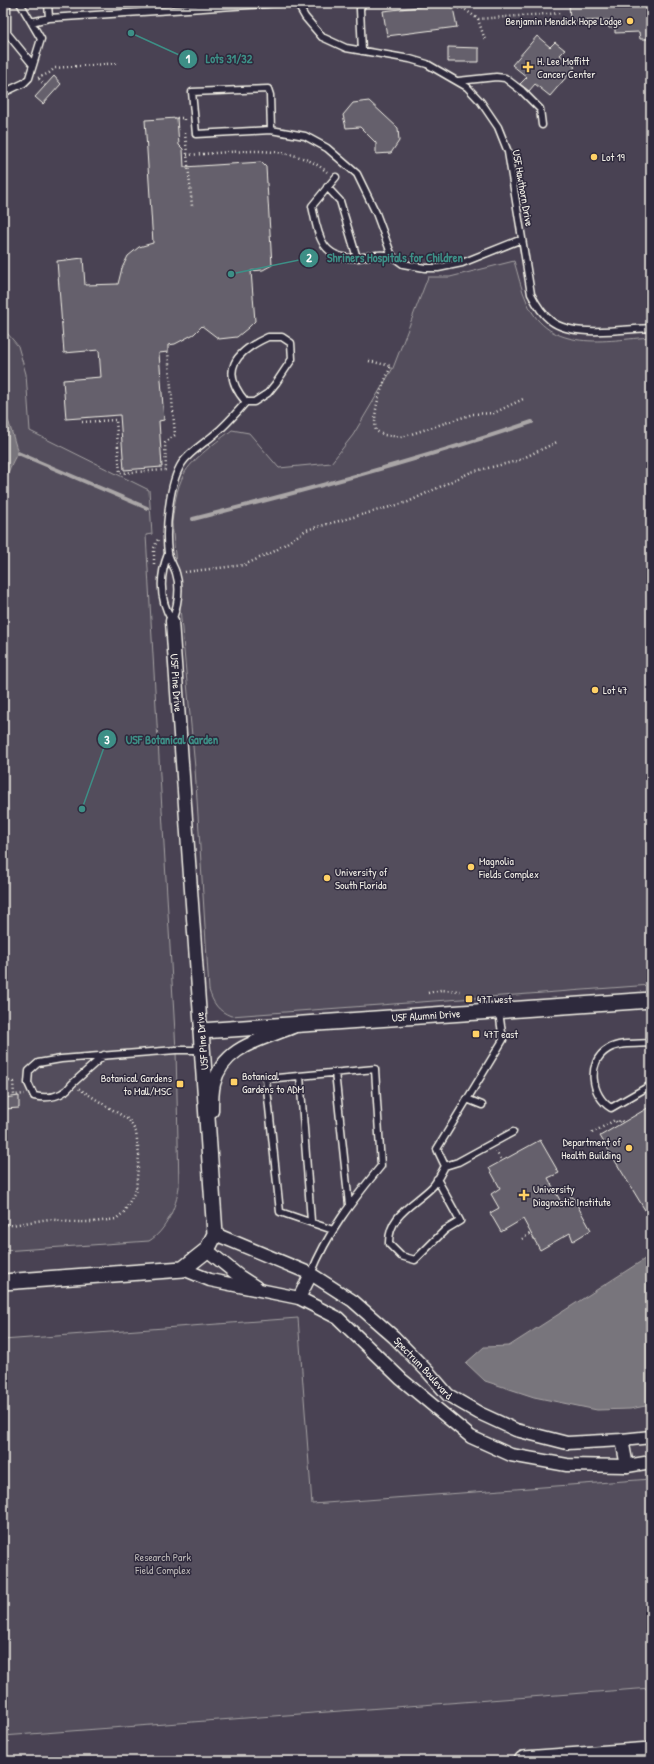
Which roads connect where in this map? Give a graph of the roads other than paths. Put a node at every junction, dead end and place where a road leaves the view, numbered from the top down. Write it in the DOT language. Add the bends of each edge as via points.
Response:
graph roads {
  1 [pos="7,3"];
  2 [pos="20,3"];
  3 [pos="48,3"];
  4 [pos="280,3"];
  5 [pos="297,3"];
  6 [pos="363,3"];
  7 [pos="49,18"];
  8 [pos="31,22"];
  9 [pos="362,51"];
  10 [pos="33,65"];
  11 [pos="457,81"];
  12 [pos="3,93"];
  13 [pos="542,125"];
  14 [pos="271,130"];
  15 [pos="336,177"];
  16 [pos="327,187"];
  17 [pos="522,239"];
  18 [pos="392,256"];
  19 [pos="357,258"];
  20 [pos="651,328"];
  21 [pos="246,402"];
  22 [pos="168,554"];
  23 [pos="172,621"];
  24 [pos="651,1000"];
  25 [pos="499,1010"];
  26 [pos="300,1024"];
  27 [pos="201,1031"];
  28 [pos="651,1043"];
  29 [pos="203,1050"];
  30 [pos="104,1055"];
  31 [pos="335,1072"];
  32 [pos="300,1076"];
  33 [pos="651,1085"];
  34 [pos="467,1099"];
  35 [pos="482,1106"];
  36 [pos="514,1132"];
  37 [pos="209,1140"];
  38 [pos="445,1166"];
  39 [pos="437,1179"];
  40 [pos="349,1205"];
  41 [pos="311,1221"];
  42 [pos="333,1230"];
  43 [pos="215,1234"];
  44 [pos="207,1250"];
  45 [pos="183,1269"];
  46 [pos="311,1274"];
  47 [pos="3,1282"];
  48 [pos="262,1291"];
  49 [pos="299,1298"];
  50 [pos="651,1437"];
  51 [pos="622,1440"];
  52 [pos="651,1462"];
  53 [pos="627,1466"];
  54 [pos="651,1752"];
  55 [pos="600,1758"];
  56 [pos="524,1761"];
  1 -- 10 [label="lane" via="7,33"];
  2 -- 8 [label="lane"];
  3 -- 7 [label="lane"];
  4 -- 7 [label="lane"];
  5 -- 9 [label="lane, USF Hawthorn Drive" via="322,37 346,48"];
  6 -- 9 [label="lane" via="360,9"];
  7 -- 8 [label="lane"];
  8 -- 10 [label="lane" via="41,40"];
  9 -- 11 [label="lane, USF Hawthorn Drive" via="421,62"];
  10 -- 12 [label="lane" via="30,76 24,83"];
  11 -- 13 [label="lane" via="505,78 540,109"];
  11 -- 17 [label="lane, USF Hawthorn Drive" via="467,87 481,102 504,139"];
  14 -- 14 [label="lane" via="268,89 192,92 196,134"];
  14 -- 18 [label="lane" via="305,136 327,148 357,174 376,213"];
  15 -- 16 [label="lane"];
  16 -- 19 [label="lane" via="340,201"];
  16 -- 19 [label="lane" via="312,206 320,240 326,248 342,258"];
  17 -- 18 [label="lane" via="462,263 438,268 403,264"];
  17 -- 20 [label="lane, USF Hawthorn Drive" via="531,294 540,310 552,322 588,332"];
  18 -- 19 [label="lane" via="378,254"];
  21 -- 21 [label="lane" via="254,402 268,393 292,359 291,343 282,337 268,337 244,352 234,364 231,372 233,384"];
  21 -- 22 [label="lane" via="227,424 182,463 171,492"];
  22 -- 23 [label="lane" via="176,573 178,591 177,607"];
  22 -- 23 [label="lane" via="161,583 164,608"];
  23 -- 27 [label="street, USF Pine Drive"];
  24 -- 25 [label="street, USF Alumni Drive"];
  25 -- 26 [label="street, USF Alumni Drive"];
  25 -- 34 [label="lane" via="503,1040"];
  26 -- 27 [label="street, USF Alumni Drive"];
  26 -- 37 [label="street" via="243,1046 231,1054 221,1067 214,1084"];
  27 -- 29 [label="street, USF Pine Drive"];
  28 -- 33 [label="lane" via="621,1045 607,1050 596,1062 594,1080 598,1095 610,1108"];
  29 -- 30 [label="lane"];
  29 -- 37 [label="street, USF Pine Drive"];
  30 -- 30 [label="lane" via="38,1063 29,1071 28,1083 34,1096 43,1098 59,1095 68,1090"];
  31 -- 32 [label="lane"];
  31 -- 40 [label="lane"];
  31 -- 40 [label="lane" via="375,1069 381,1166"];
  32 -- 41 [label="lane"];
  32 -- 41 [label="lane" via="266,1079 280,1212"];
  34 -- 35 [label="lane"];
  34 -- 38 [label="lane" via="437,1149"];
  36 -- 38 [label="lane" via="458,1162"];
  37 -- 43 [label="street, USF Pine Drive"];
  38 -- 39 [label="lane"];
  39 -- 39 [label="lane" via="433,1186 400,1214 388,1235 389,1244 401,1256 415,1260 445,1230 460,1221"];
  40 -- 42 [label="lane"];
  41 -- 42 [label="lane"];
  42 -- 46 [label="lane"];
  43 -- 44 [label="street"];
  43 -- 46 [label="street, Spectrum Boulevard"];
  44 -- 45 [label="street"];
  44 -- 48 [label="street, Spectrum Boulevard"];
  45 -- 47 [label="street"];
  45 -- 48 [label="street, Spectrum Boulevard" via="210,1280"];
  46 -- 49 [label="street"];
  46 -- 51 [label="street, Spectrum Boulevard" via="353,1301 430,1373 448,1395 479,1413 516,1430 567,1443"];
  48 -- 49 [label="street, Spectrum Boulevard"];
  49 -- 53 [label="street, Spectrum Boulevard" via="338,1318 401,1379 471,1437 511,1455 567,1465"];
  50 -- 51 [label="street, Spectrum Boulevard"];
  51 -- 53 [label="street"];
  52 -- 53 [label="street, Spectrum Boulevard"];
  54 -- 55 [label="main road"];
  55 -- 56 [label="main road"];
}
